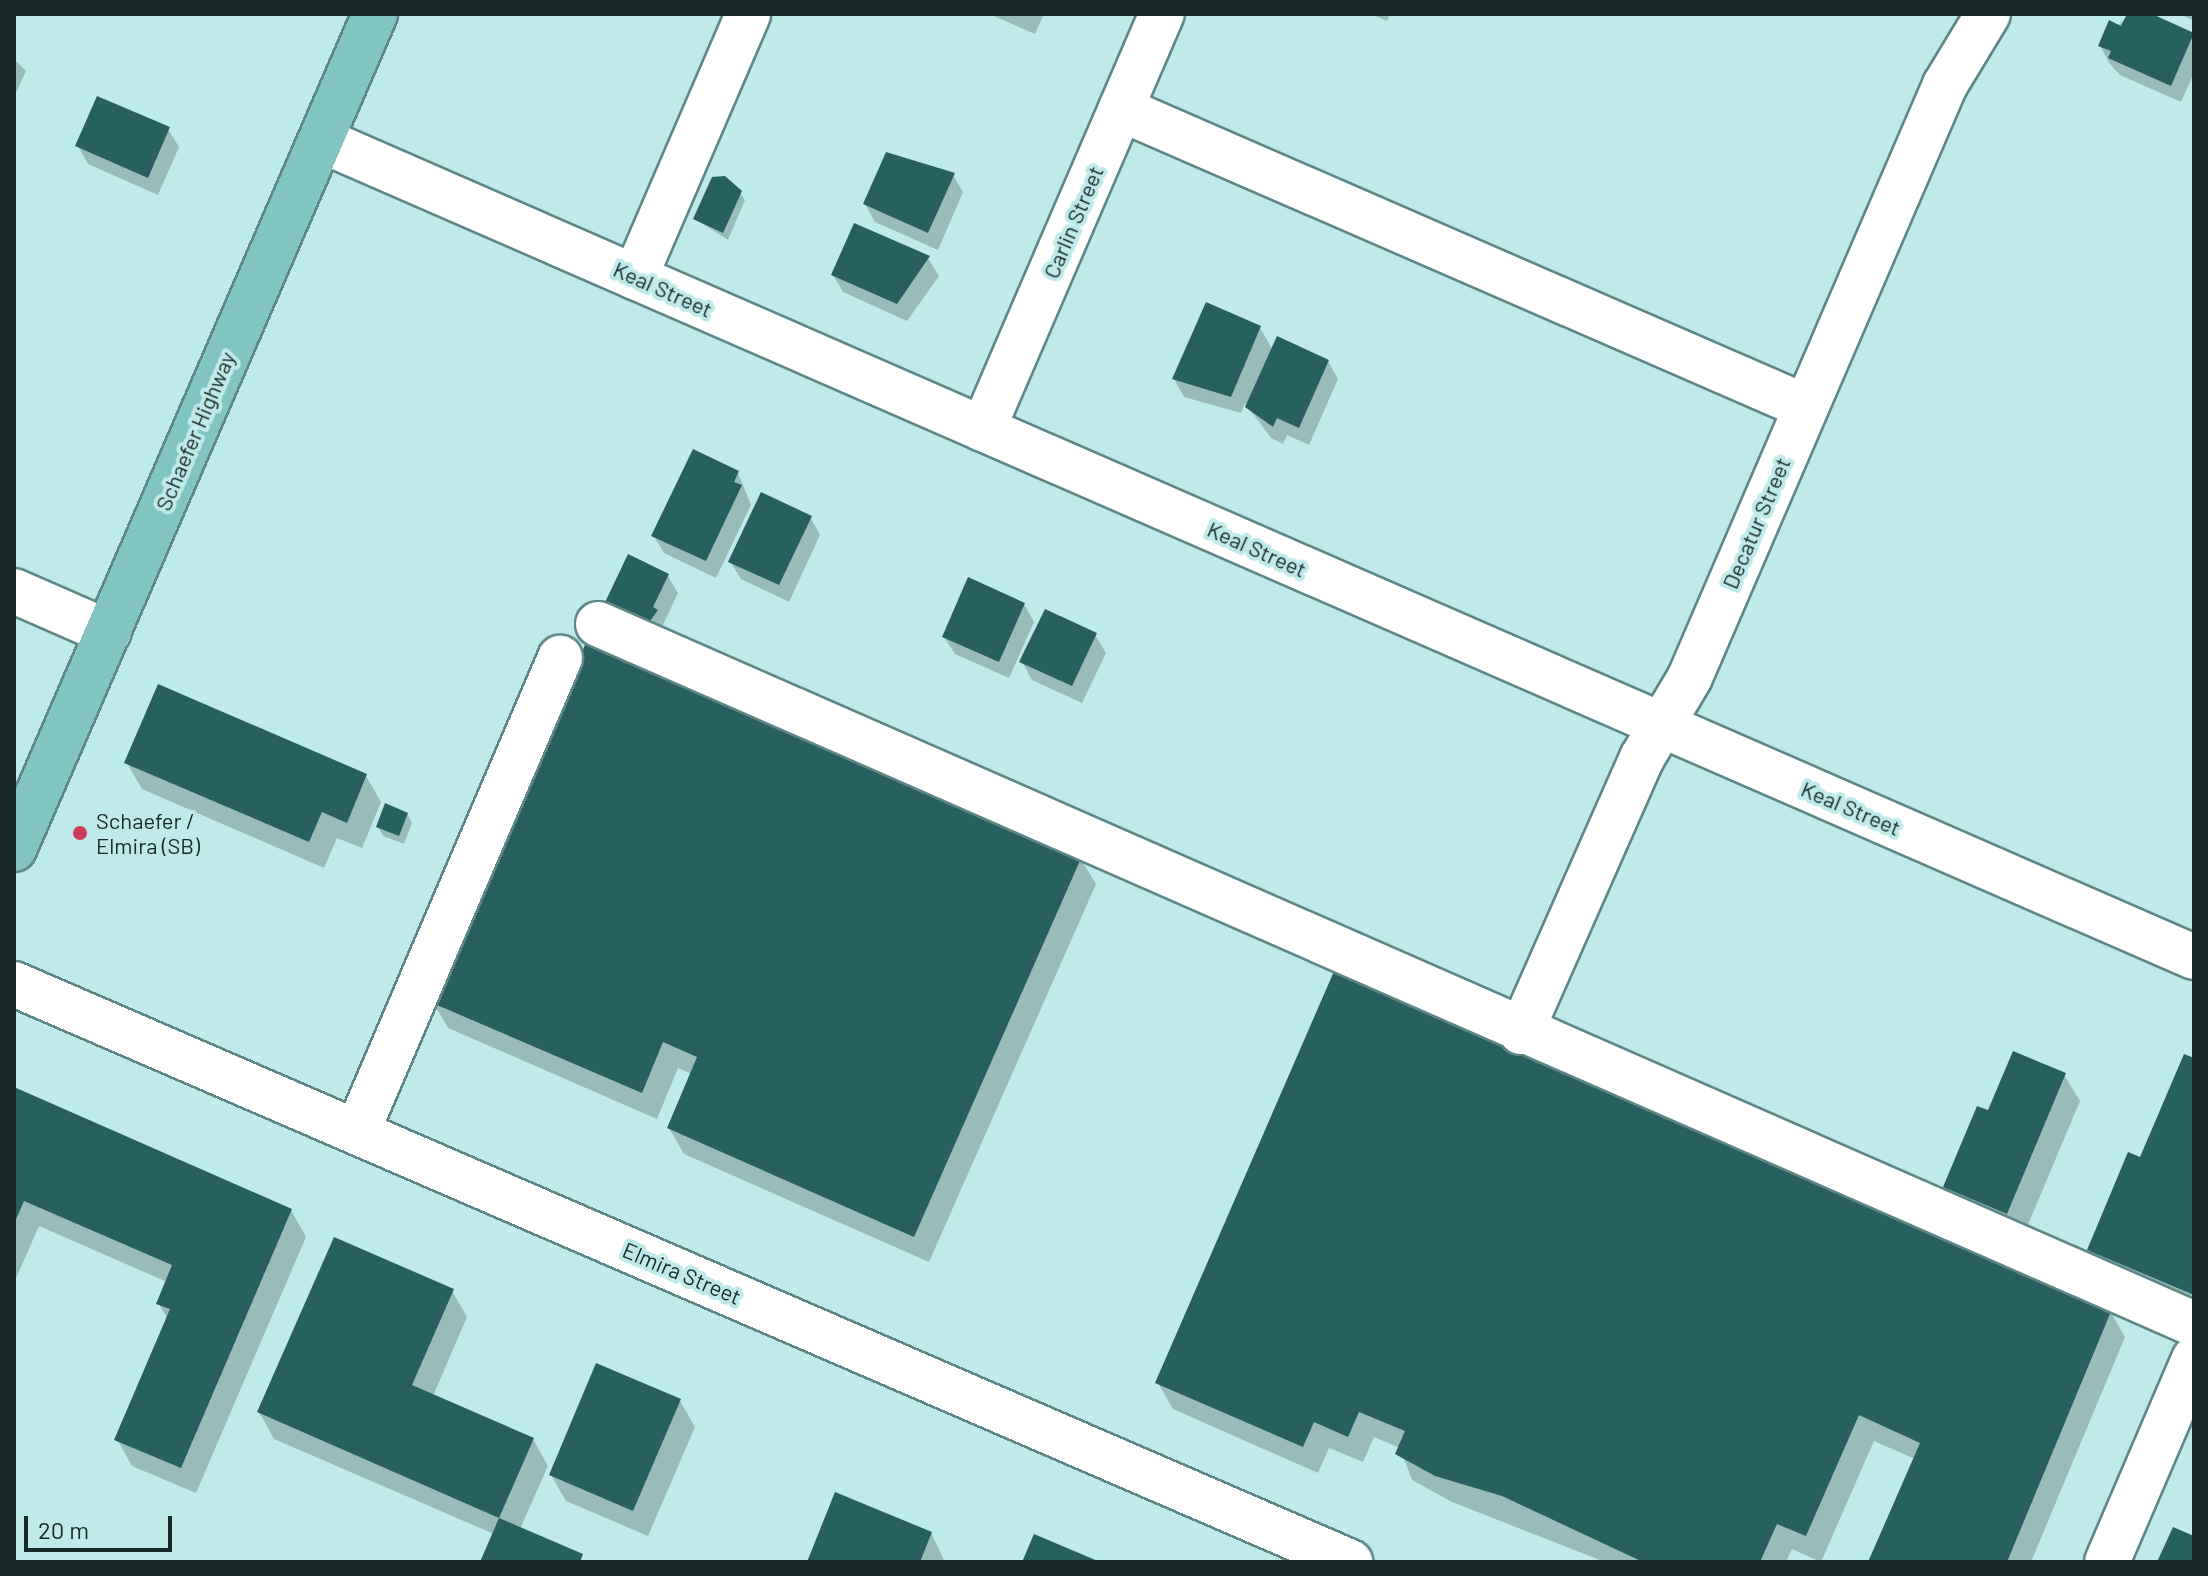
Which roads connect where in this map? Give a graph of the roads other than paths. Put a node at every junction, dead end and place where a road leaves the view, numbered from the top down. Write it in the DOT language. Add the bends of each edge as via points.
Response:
graph roads {
  1 [pos="375,14"];
  2 [pos="748,14"];
  3 [pos="1162,14"];
  4 [pos="1988,14"];
  5 [pos="1121,109"];
  6 [pos="321,140"];
  7 [pos="635,277"];
  8 [pos="1806,407"];
  9 [pos="983,429"];
  10 [pos="14,591"];
  11 [pos="598,624"];
  12 [pos="108,632"];
  13 [pos="560,658"];
  14 [pos="1663,726"];
  15 [pos="14,849"];
  16 [pos="2194,957"];
  17 [pos="14,984"];
  18 [pos="1521,1032"];
  19 [pos="357,1132"];
  20 [pos="2194,1324"];
  21 [pos="2194,1359"];
  22 [pos="1301,1552"];
  23 [pos="1350,1562"];
  24 [pos="2107,1562"];
  1 -- 6 [label="main road, Schaefer Highway"];
  2 -- 7 [label="street"];
  3 -- 5 [label="street, Carlin Street"];
  4 -- 8 [label="street, Decatur Street" via="1945,85"];
  5 -- 8 [label="street"];
  5 -- 9 [label="street, Carlin Street"];
  6 -- 7 [label="street, Keal Street"];
  6 -- 12 [label="main road, Schaefer Highway"];
  7 -- 9 [label="street, Keal Street"];
  8 -- 14 [label="street, Decatur Street"];
  9 -- 14 [label="street, Keal Street"];
  10 -- 12 [label="street"];
  11 -- 18 [label="street"];
  12 -- 15 [label="main road, Schaefer Highway"];
  13 -- 19 [label="street"];
  14 -- 16 [label="street, Keal Street"];
  14 -- 18 [label="street, Decatur Street"];
  17 -- 19 [label="street, Elmira Street"];
  18 -- 20 [label="street"];
  19 -- 22 [label="street, Elmira Street"];
  21 -- 24 [label="street"];
  22 -- 23 [label="street, Elmira Street"];
}
